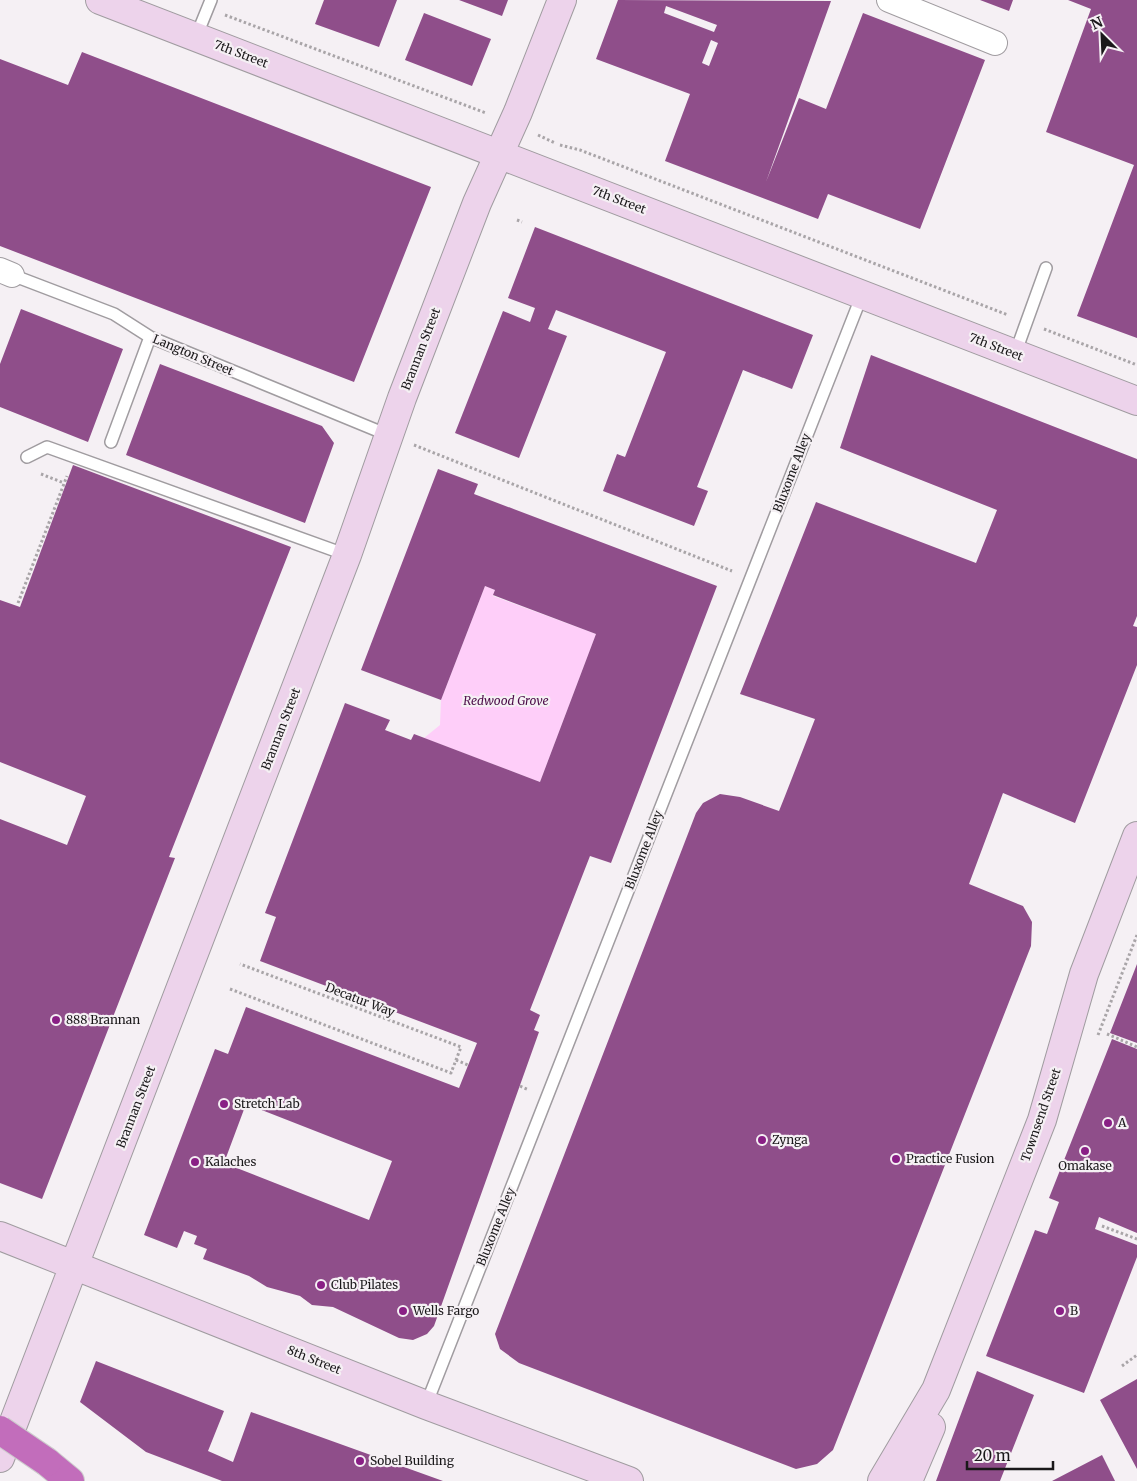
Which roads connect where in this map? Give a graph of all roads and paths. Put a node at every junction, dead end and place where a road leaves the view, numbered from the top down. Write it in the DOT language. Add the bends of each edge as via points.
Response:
graph roads {
  1 [pos="100,0"];
  2 [pos="562,0"];
  3 [pos="889,0"];
  4 [pos="210,4"];
  5 [pos="196,37"];
  6 [pos="996,43"];
  7 [pos="469,106"];
  8 [pos="558,145"];
  9 [pos="500,154"];
  10 [pos="518,220"];
  11 [pos="522,222"];
  12 [pos="1046,268"];
  13 [pos="6,272"];
  14 [pos="862,295"];
  15 [pos="1026,322"];
  16 [pos="150,338"];
  17 [pos="1015,354"];
  18 [pos="1137,364"];
  19 [pos="1137,400"];
  20 [pos="388,435"];
  21 [pos="111,442"];
  22 [pos="27,457"];
  23 [pos="68,472"];
  24 [pos="39,473"];
  25 [pos="64,483"];
  26 [pos="347,555"];
  27 [pos="751,578"];
  28 [pos="18,604"];
  29 [pos="1137,836"];
  30 [pos="240,964"];
  31 [pos="230,989"];
  32 [pos="1107,1034"];
  33 [pos="1137,1046"];
  34 [pos="456,1060"];
  35 [pos="468,1065"];
  36 [pos="0,1218"];
  37 [pos="90,1226"];
  38 [pos="1102,1226"];
  39 [pos="0,1236"];
  40 [pos="1137,1239"];
  41 [pos="75,1265"];
  42 [pos="1137,1355"];
  43 [pos="1122,1366"];
  44 [pos="936,1390"];
  45 [pos="426,1405"];
  46 [pos="0,1430"];
  47 [pos="0,1458"];
  48 [pos="49,1472"];
  49 [pos="70,1481"];
  50 [pos="629,1481"];
  51 [pos="882,1481"];
  52 [pos="908,1481"];
  1 -- 5 [label="main road, 7th Street"];
  2 -- 9 [label="main road, Brannan Street"];
  3 -- 6 [label="street"];
  4 -- 5 [label="lane"];
  4 -- 7 [label="path"];
  5 -- 9 [label="main road, 7th Street"];
  8 -- 15 [label="path" via="580,150"];
  9 -- 14 [label="main road, 7th Street"];
  9 -- 20 [label="main road, Brannan Street"];
  10 -- 11 [label="path"];
  12 -- 15 [label="lane"];
  13 -- 16 [label="lane, Langton Street" via="114,314"];
  14 -- 17 [label="main road, 7th Street"];
  14 -- 27 [label="lane, Bluxome Alley"];
  15 -- 17 [label="lane"];
  15 -- 18 [label="path"];
  16 -- 20 [label="lane, Langton Street"];
  16 -- 21 [label="lane"];
  17 -- 19 [label="main road, 7th Street"];
  20 -- 26 [label="main road, Brannan Street"];
  20 -- 27 [label="path"];
  22 -- 26 [label="lane" via="47,447"];
  23 -- 25 [label="path"];
  24 -- 25 [label="path"];
  25 -- 28 [label="path"];
  26 -- 37 [label="main road, Brannan Street"];
  27 -- 45 [label="lane, Bluxome Alley"];
  29 -- 44 [label="main road, Townsend Street" via="1084,974 1042,1120"];
  30 -- 34 [label="path, Decatur Way" via="461,1047"];
  31 -- 34 [label="path" via="451,1074"];
  32 -- 33 [label="path"];
  34 -- 35 [label="path"];
  36 -- 37 [label="main road" via="64,1241 83,1235"];
  37 -- 41 [label="main road, Brannan Street"];
  38 -- 40 [label="path"];
  39 -- 41 [label="main road, 8th Street"];
  41 -- 45 [label="main road, 8th Street"];
  41 -- 47 [label="main road, Brannan Street"];
  42 -- 43 [label="path"];
  44 -- 51 [label="main road, Townsend Street"];
  44 -- 52 [label="main road, Townsend Street" via="935,1417"];
  45 -- 50 [label="main road, 8th Street"];
  46 -- 48 [label="highway, bridge"];
  48 -- 49 [label="highway"];
}
